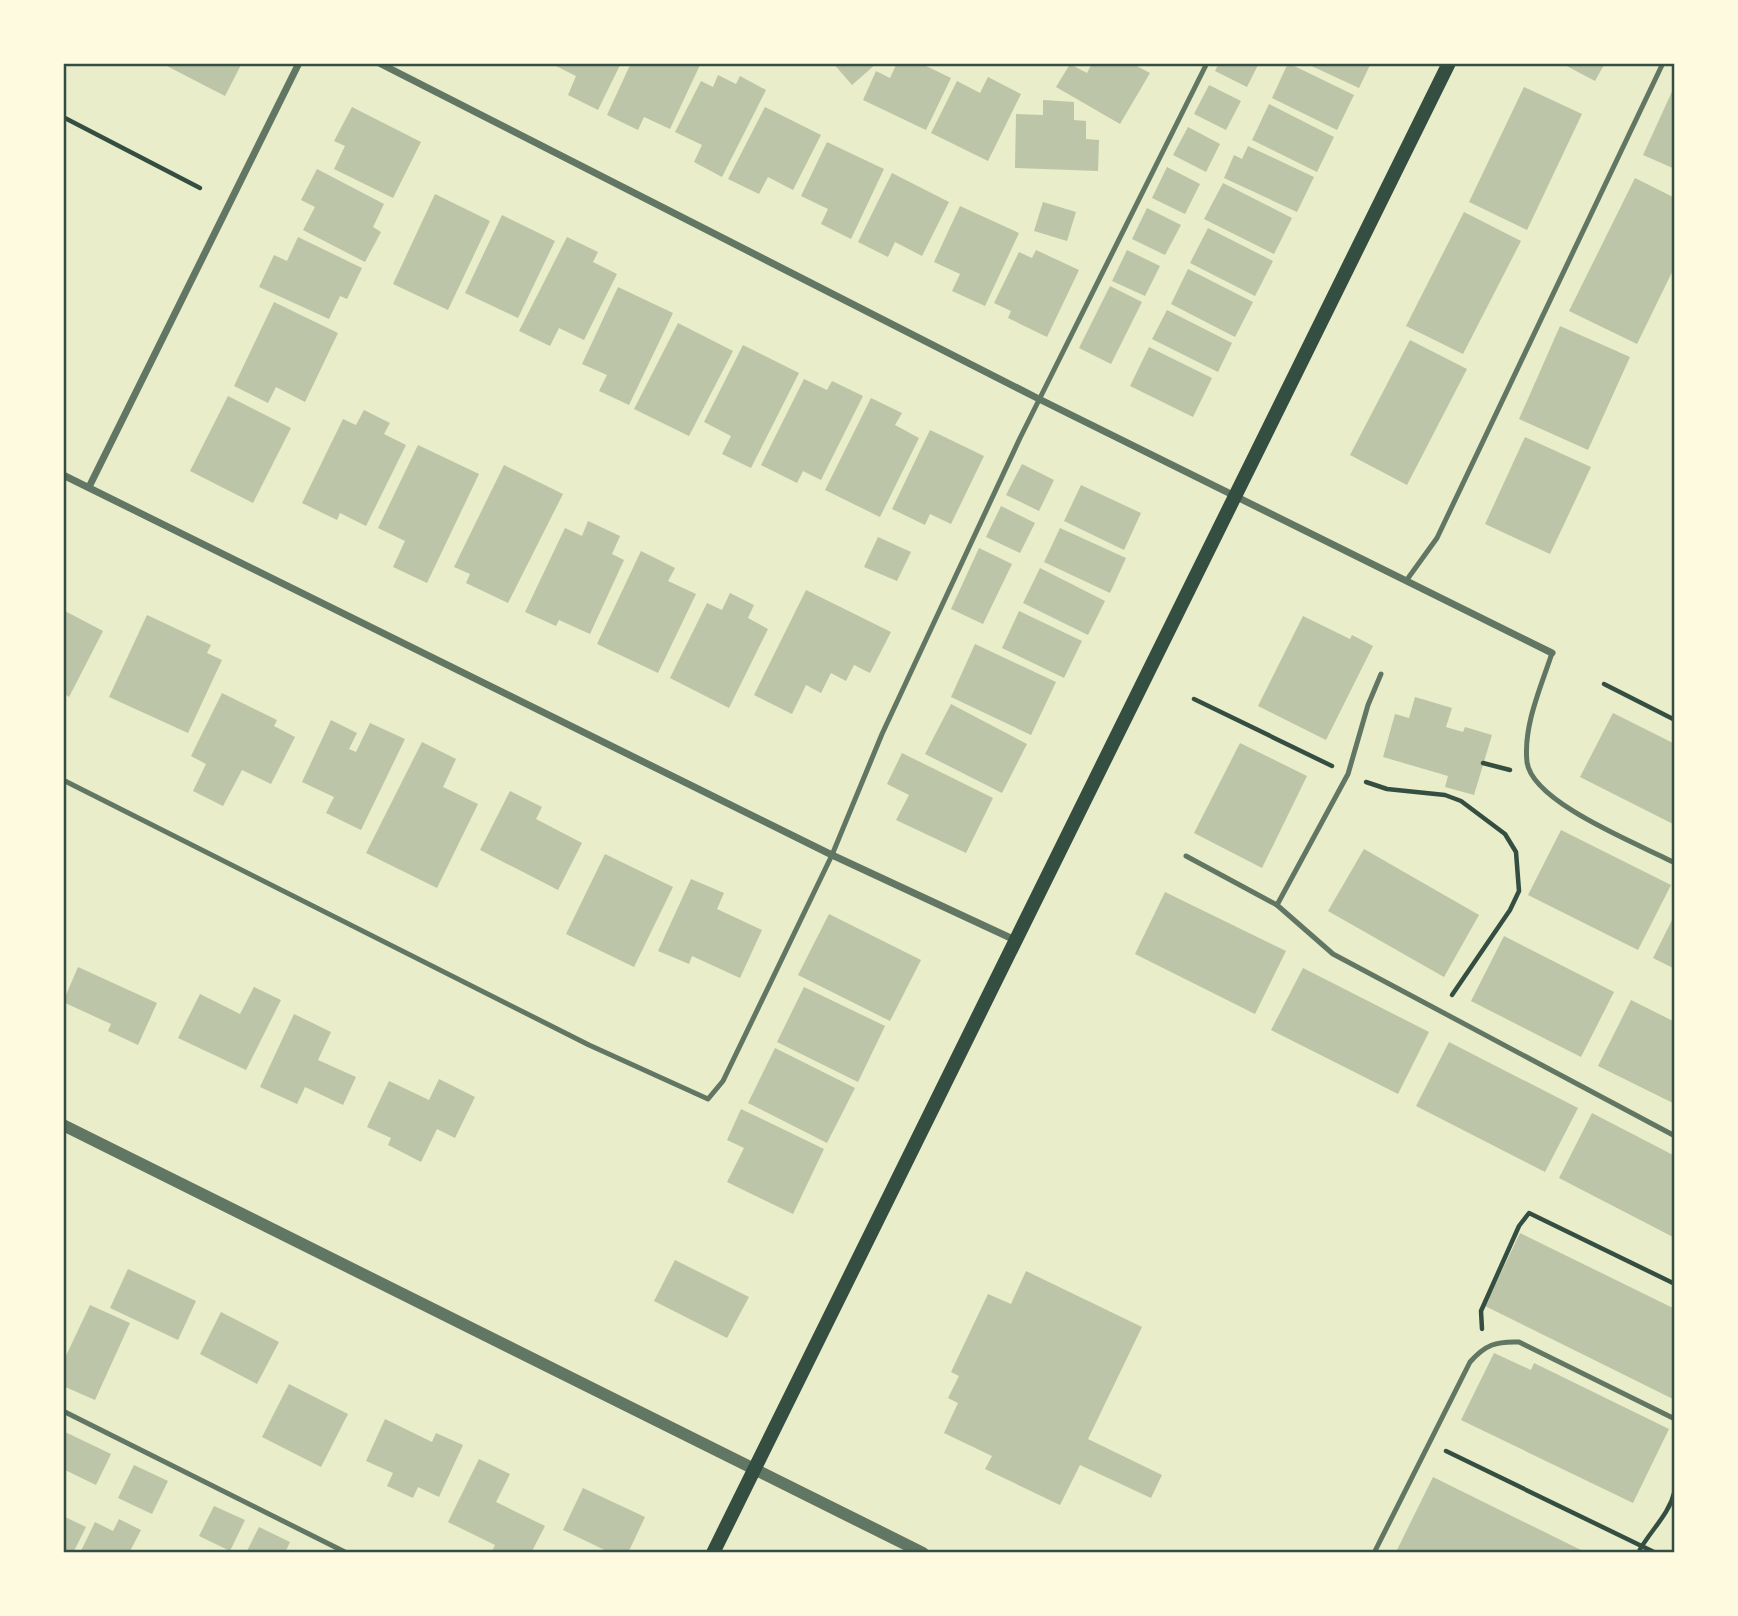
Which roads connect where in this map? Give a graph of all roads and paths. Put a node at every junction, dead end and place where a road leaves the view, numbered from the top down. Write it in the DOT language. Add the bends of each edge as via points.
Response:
graph roads {
  1 [pos="299,63"];
  2 [pos="379,63"];
  3 [pos="1207,63"];
  4 [pos="1449,63"];
  5 [pos="1663,63"];
  6 [pos="63,117"];
  7 [pos="200,188"];
  8 [pos="1039,399"];
  9 [pos="63,475"];
  10 [pos="89,487"];
  11 [pos="1234,496"];
  12 [pos="1406,581"];
  13 [pos="1552,653"];
  14 [pos="1381,674"];
  15 [pos="1604,684"];
  16 [pos="1194,699"];
  17 [pos="1675,720"];
  18 [pos="1308,755"];
  19 [pos="1348,774"];
  20 [pos="63,780"];
  21 [pos="832,855"];
  22 [pos="1186,856"];
  23 [pos="1675,863"];
  24 [pos="1277,905"];
  25 [pos="1015,940"];
  26 [pos="1442,1011"];
  27 [pos="63,1125"];
  28 [pos="1675,1136"];
  29 [pos="1675,1283"];
  30 [pos="1483,1347"];
  31 [pos="63,1411"];
  32 [pos="1675,1419"];
  33 [pos="1430,1443"];
  34 [pos="754,1468"];
  35 [pos="1675,1472"];
  36 [pos="1675,1485"];
  37 [pos="1675,1490"];
  38 [pos="1642,1546"];
  39 [pos="347,1553"];
  40 [pos="713,1553"];
  41 [pos="923,1553"];
  42 [pos="1374,1553"];
  43 [pos="1638,1553"];
  44 [pos="1656,1553"];
  1 -- 10 [label="street"];
  2 -- 8 [label="street"];
  3 -- 8 [label="lane"];
  4 -- 11 [label="main road"];
  5 -- 12 [label="lane" via="1437,538"];
  6 -- 7 [label="path"];
  8 -- 11 [label="street"];
  8 -- 21 [label="lane" via="882,734"];
  9 -- 10 [label="street"];
  10 -- 21 [label="street"];
  11 -- 12 [label="street"];
  11 -- 25 [label="main road"];
  12 -- 13 [label="street"];
  13 -- 23 [label="lane" via="1527,738 1527,765 1534,778 1567,807"];
  14 -- 19 [label="lane"];
  15 -- 17 [label="path"];
  16 -- 18 [label="path"];
  19 -- 24 [label="lane"];
  19 -- 26 [label="path" via="1387,789 1461,801 1505,834 1516,852 1519,891"];
  20 -- 21 [label="lane" via="589,1045 708,1099 723,1081"];
  21 -- 25 [label="street"];
  22 -- 24 [label="lane"];
  24 -- 26 [label="lane" via="1333,954"];
  25 -- 34 [label="main road"];
  26 -- 28 [label="lane"];
  27 -- 34 [label="street"];
  29 -- 30 [label="path" via="1529,1213 1481,1311"];
  30 -- 32 [label="lane" via="1500,1341 1518,1342"];
  30 -- 33 [label="lane" via="1470,1362"];
  31 -- 39 [label="lane"];
  33 -- 38 [label="path"];
  33 -- 42 [label="lane"];
  34 -- 40 [label="main road"];
  34 -- 41 [label="street"];
  35 -- 36 [label="path"];
  37 -- 38 [label="path" via="1665,1517 1650,1529"];
  38 -- 43 [label="path"];
  38 -- 44 [label="path"];
}
